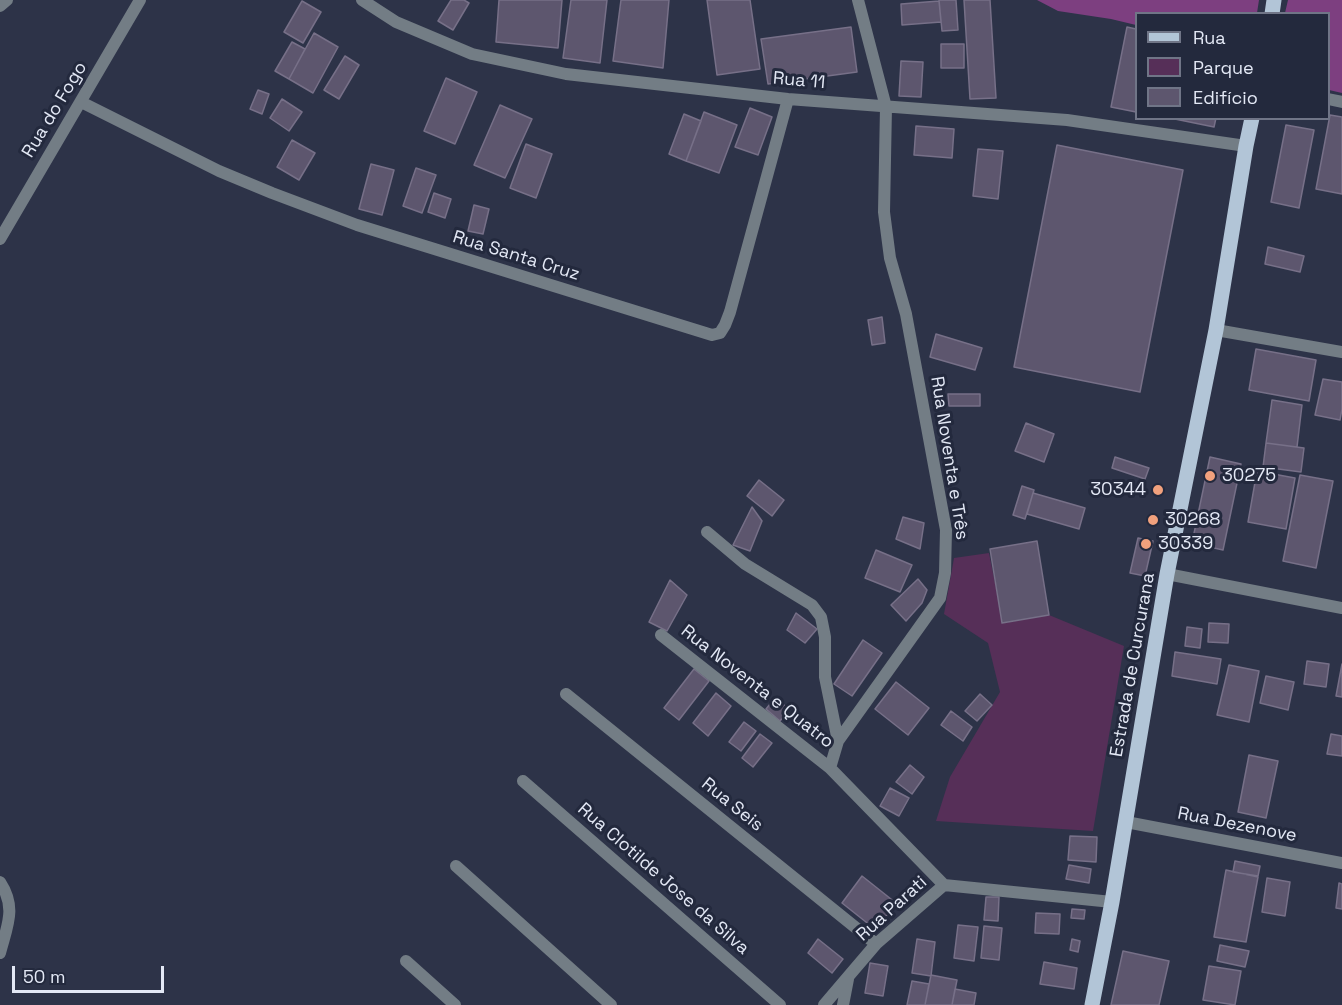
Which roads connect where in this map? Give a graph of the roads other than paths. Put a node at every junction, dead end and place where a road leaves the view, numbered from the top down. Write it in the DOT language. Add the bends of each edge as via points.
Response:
graph roads {
  1 [pos="7,0"];
  2 [pos="140,0"];
  3 [pos="362,0"];
  4 [pos="858,0"];
  5 [pos="0,6"];
  6 [pos="788,99"];
  7 [pos="81,102"];
  8 [pos="886,107"];
  9 [pos="1252,120"];
  10 [pos="1246,146"];
  11 [pos="5,218"];
  12 [pos="0,239"];
  13 [pos="1216,330"];
  14 [pos="1342,352"];
  15 [pos="707,532"];
  16 [pos="1167,574"];
  17 [pos="1342,608"];
  18 [pos="661,635"];
  19 [pos="566,694"];
  20 [pos="838,741"];
  21 [pos="830,768"];
  22 [pos="523,781"];
  23 [pos="1126,822"];
  24 [pos="1342,863"];
  25 [pos="456,866"];
  26 [pos="0,882"];
  27 [pos="944,885"];
  28 [pos="1112,902"];
  29 [pos="876,944"];
  30 [pos="0,953"];
  31 [pos="406,961"];
  32 [pos="849,978"];
  33 [pos="455,1005"];
  34 [pos="611,1005"];
  35 [pos="780,1005"];
  36 [pos="824,1005"];
  37 [pos="843,1005"];
  38 [pos="1092,1005"];
  1 -- 5 [label="street"];
  2 -- 7 [label="street, Rua do Fogo"];
  3 -- 6 [label="street, Rua 11" via="396,22 472,54 566,74"];
  4 -- 8 [label="street, Rua Noventa e Três"];
  6 -- 7 [label="street, Rua Santa Cruz" via="730,312 720,333 712,335 346,221 219,171"];
  6 -- 8 [label="street, Rua 11"];
  7 -- 11 [label="street, Rua do Fogo"];
  8 -- 10 [label="street, Rua 11" via="1067,120"];
  8 -- 20 [label="street, Rua Noventa e Três" via="884,212 946,530 945,573 940,598"];
  9 -- 10 [label="main road, Estrada de Curcurana"];
  10 -- 13 [label="main road, Estrada de Curcurana"];
  11 -- 12 [label="street, Rua do Fogo"];
  13 -- 14 [label="street"];
  13 -- 16 [label="main road, Estrada de Curcurana"];
  15 -- 20 [label="street" via="745,564 812,604 821,617 825,677"];
  16 -- 17 [label="street"];
  16 -- 23 [label="main road, Estrada de Curcurana"];
  18 -- 21 [label="street, Rua Noventa e Quatro"];
  19 -- 29 [label="street, Rua Seis"];
  20 -- 21 [label="street, Rua Noventa e Três"];
  21 -- 27 [label="street"];
  22 -- 35 [label="street, Rua Clotilde Jose da Silva"];
  23 -- 24 [label="street, Rua Dezenove"];
  23 -- 28 [label="main road, Estrada de Curcurana"];
  25 -- 34 [label="street"];
  26 -- 30 [label="street" via="10,910"];
  27 -- 28 [label="street, Rua Parati"];
  27 -- 29 [label="street, Rua Parati"];
  28 -- 38 [label="main road, Estrada de Curcurana"];
  29 -- 32 [label="street, Rua Parati"];
  31 -- 33 [label="street"];
  32 -- 36 [label="street, Rua Parati"];
  32 -- 37 [label="street"];
}
